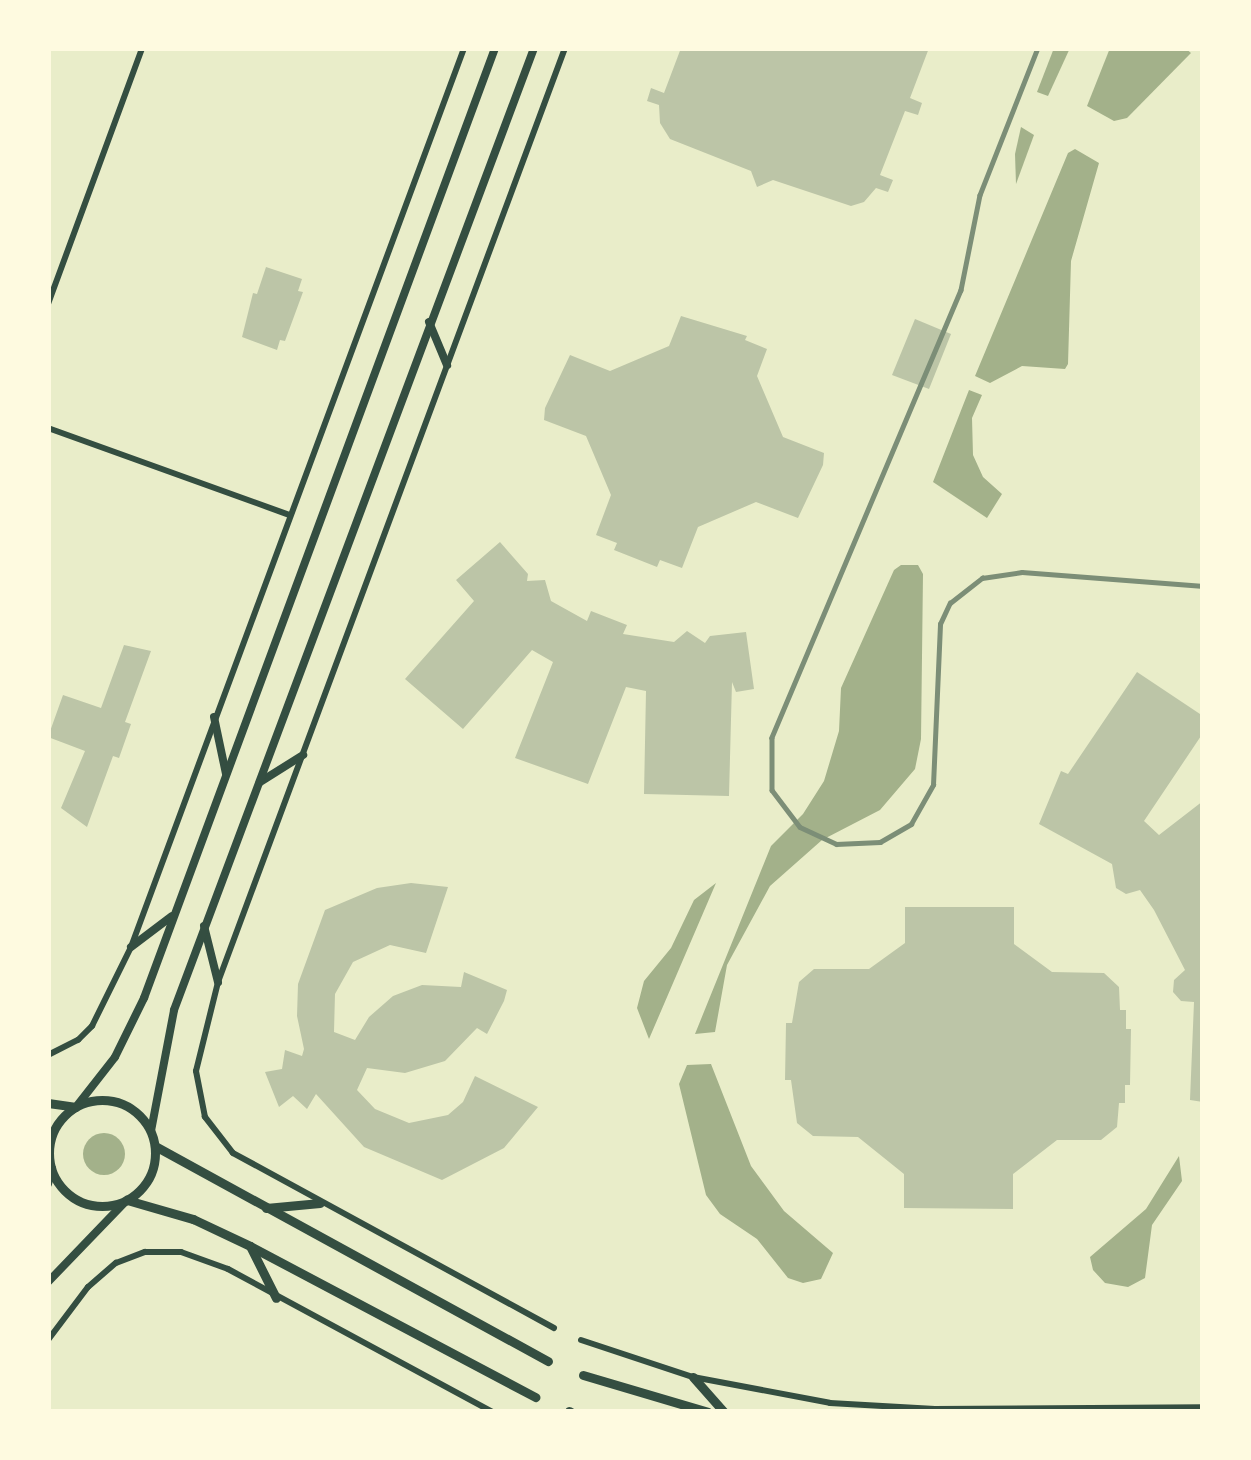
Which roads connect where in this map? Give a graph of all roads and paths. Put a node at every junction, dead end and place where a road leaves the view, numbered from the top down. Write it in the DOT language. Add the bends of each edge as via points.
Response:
graph roads {
  1 [pos="142,48"];
  2 [pos="464,48"];
  3 [pos="495,48"];
  4 [pos="534,48"];
  5 [pos="566,48"];
  6 [pos="48,304"];
  7 [pos="429,321"];
  8 [pos="447,365"];
  9 [pos="48,428"];
  10 [pos="290,515"];
  11 [pos="214,717"];
  12 [pos="303,755"];
  13 [pos="226,774"];
  14 [pos="259,782"];
  15 [pos="174,915"];
  16 [pos="204,926"];
  17 [pos="131,947"];
  18 [pos="218,982"];
  19 [pos="48,1055"];
  20 [pos="48,1103"];
  21 [pos="76,1107"];
  22 [pos="151,1131"];
  23 [pos="155,1146"];
  24 [pos="50,1169"];
  25 [pos="48,1184"];
  26 [pos="127,1200"];
  27 [pos="320,1204"];
  28 [pos="262,1208"];
  29 [pos="250,1246"];
  30 [pos="48,1282"];
  31 [pos="277,1298"];
  32 [pos="554,1328"];
  33 [pos="48,1340"];
  34 [pos="581,1340"];
  35 [pos="548,1361"];
  36 [pos="583,1375"];
  37 [pos="693,1377"];
  38 [pos="535,1397"];
  39 [pos="1203,1407"];
  40 [pos="492,1412"];
  41 [pos="708,1412"];
  42 [pos="724,1412"];
  1 -- 6 [label="street"];
  2 -- 10 [label="street"];
  3 -- 13 [label="main road"];
  4 -- 7 [label="main road"];
  5 -- 8 [label="street"];
  7 -- 8 [label="main road"];
  7 -- 14 [label="main road"];
  8 -- 12 [label="street"];
  9 -- 10 [label="street"];
  10 -- 11 [label="street"];
  11 -- 13 [label="main road"];
  11 -- 17 [label="street"];
  12 -- 14 [label="main road"];
  12 -- 18 [label="street"];
  13 -- 15 [label="main road"];
  14 -- 16 [label="main road"];
  15 -- 17 [label="main road"];
  15 -- 21 [label="main road" via="128,1035"];
  16 -- 18 [label="main road"];
  16 -- 22 [label="main road" via="168,1030"];
  17 -- 19 [label="street" via="92,1026"];
  18 -- 27 [label="street" via="198,1057 205,1117 233,1153"];
  20 -- 21 [label="main road"];
  21 -- 22 [label="main road" via="110,1101 141,1116"];
  21 -- 24 [label="main road" via="51,1141"];
  22 -- 23 [label="main road"];
  23 -- 26 [label="main road" via="150,1178"];
  23 -- 28 [label="main road"];
  24 -- 25 [label="main road"];
  24 -- 26 [label="main road" via="74,1198 110,1206"];
  26 -- 29 [label="main road"];
  26 -- 30 [label="main road"];
  27 -- 28 [label="main road"];
  27 -- 32 [label="street"];
  28 -- 35 [label="main road"];
  29 -- 31 [label="main road"];
  29 -- 38 [label="main road"];
  31 -- 33 [label="street" via="194,1255 145,1252 96,1277"];
  31 -- 40 [label="street"];
  34 -- 37 [label="street"];
  36 -- 41 [label="main road"];
  37 -- 39 [label="street" via="898,1408"];
  37 -- 42 [label="main road"];
}
